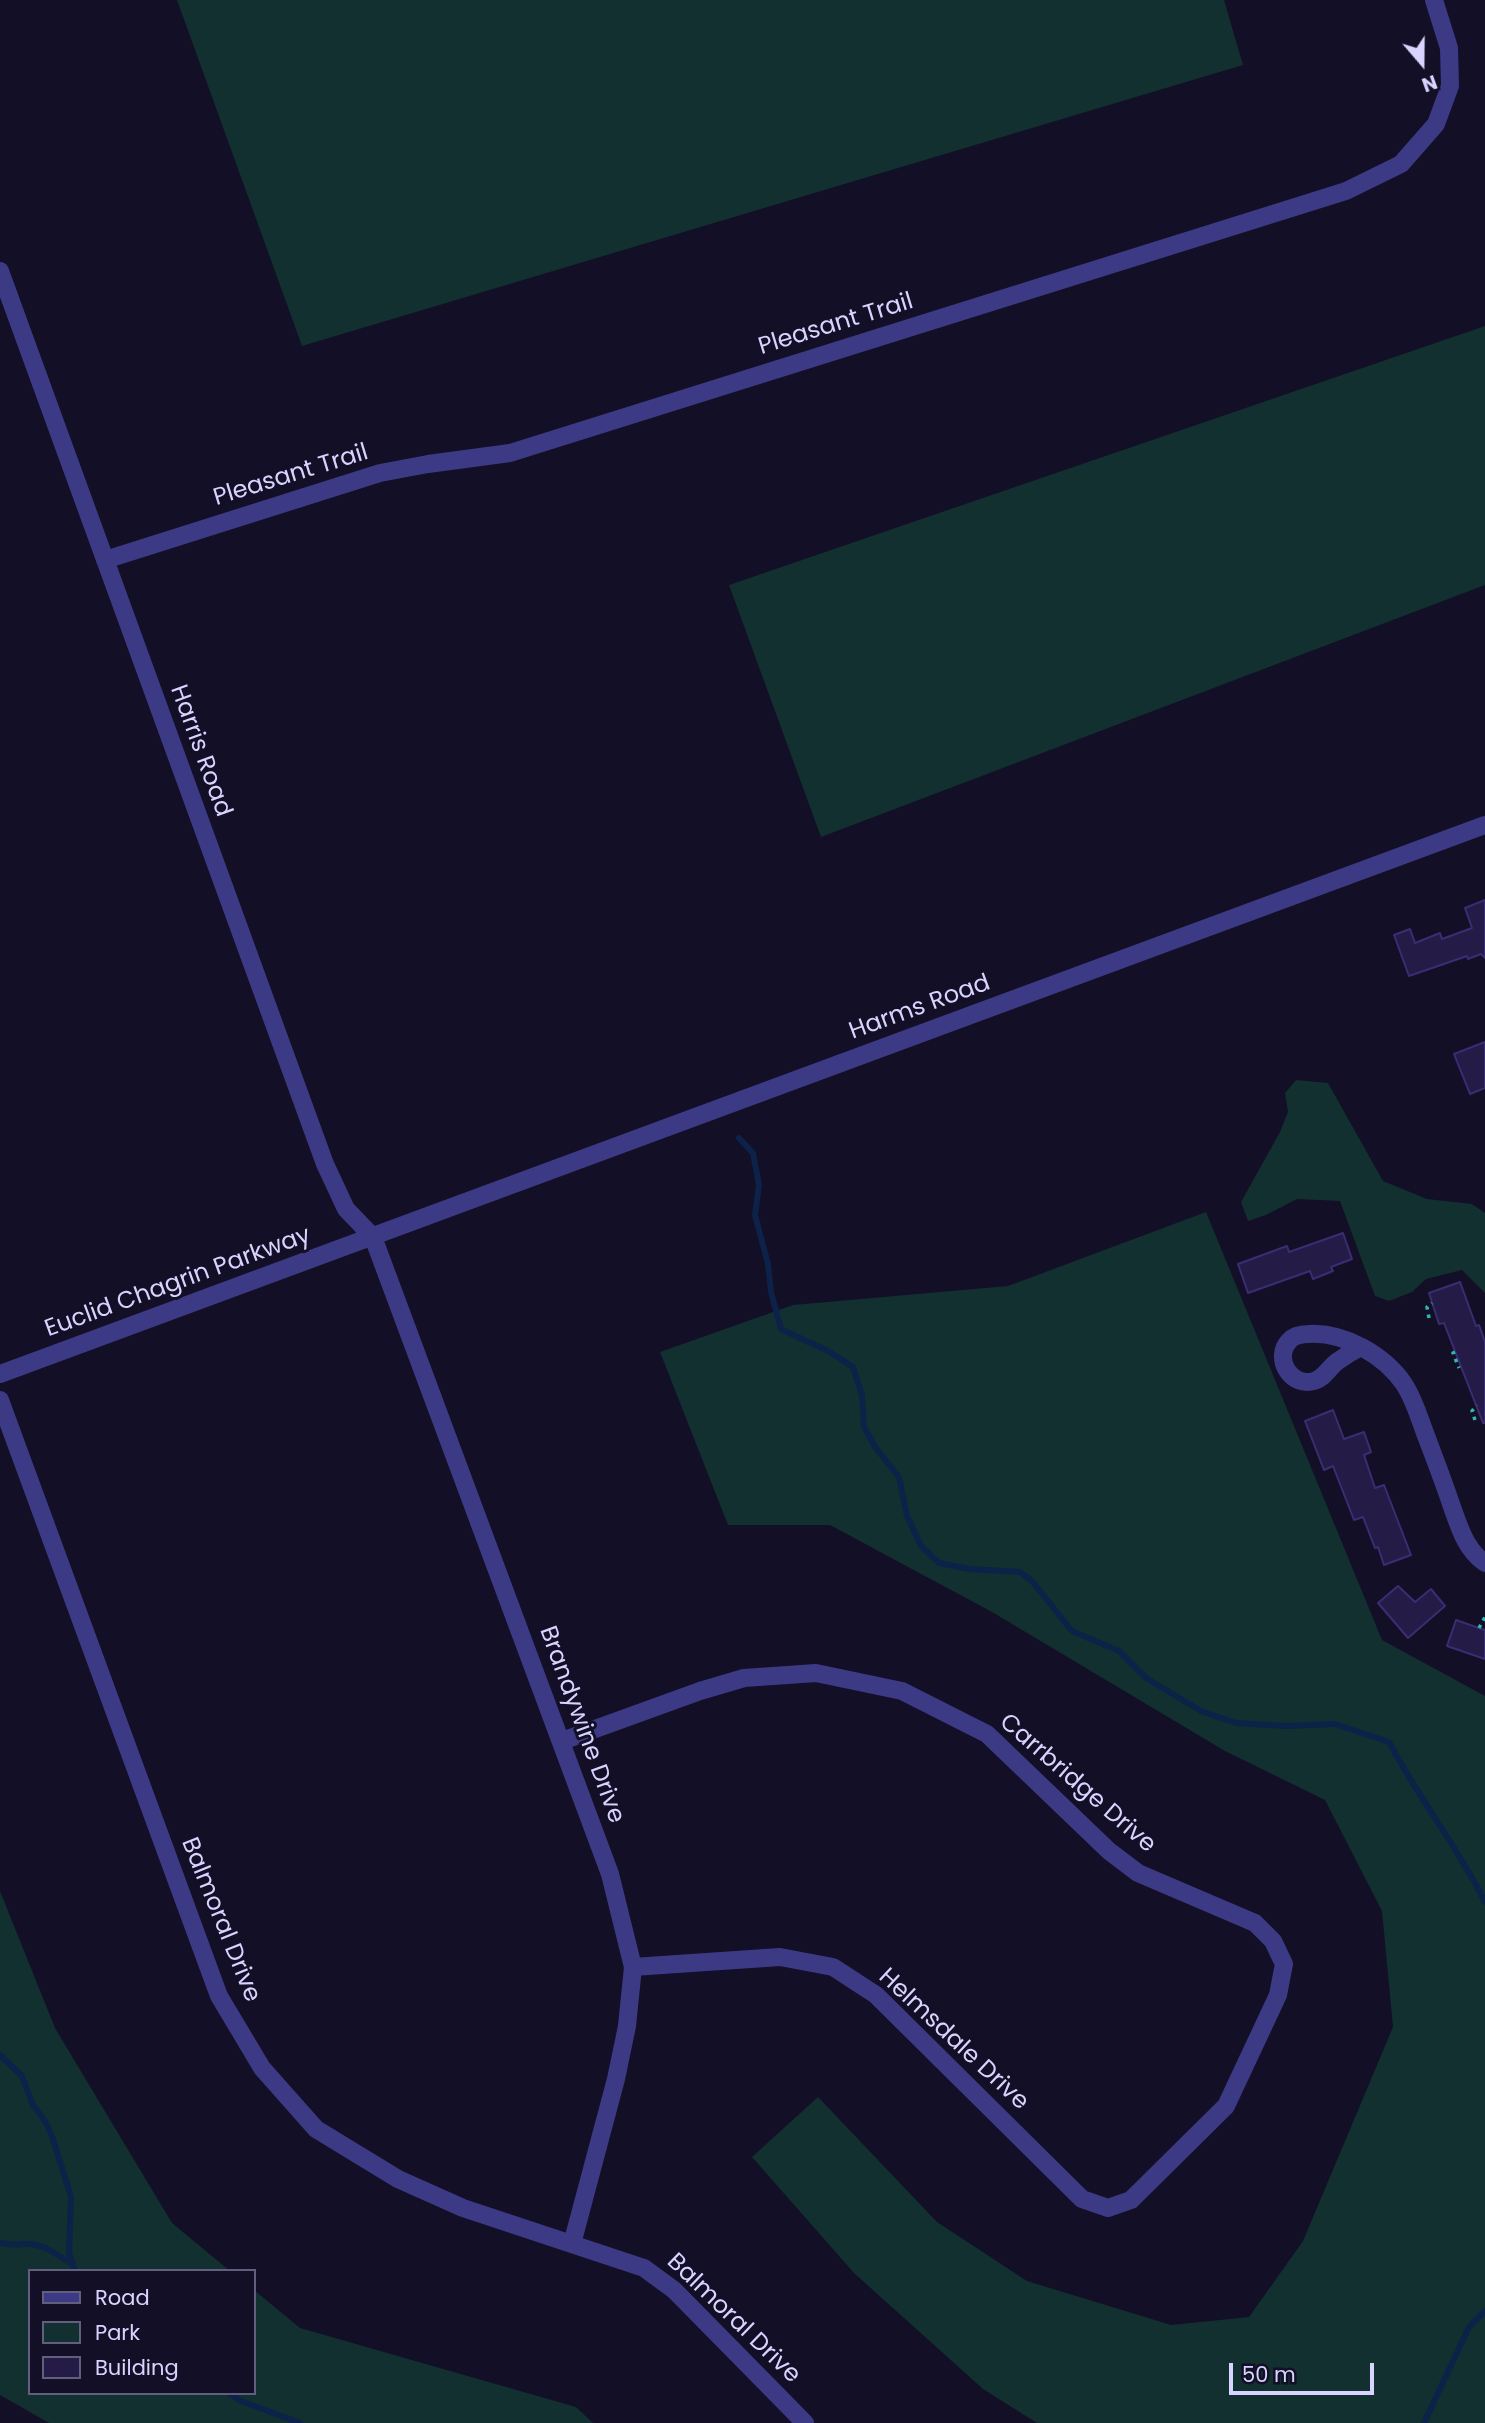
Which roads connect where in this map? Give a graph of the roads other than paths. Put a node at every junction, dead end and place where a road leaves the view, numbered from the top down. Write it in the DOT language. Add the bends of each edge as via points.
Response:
graph roads {
  1 [pos="1434,0"];
  2 [pos="0,271"];
  3 [pos="104,560"];
  4 [pos="1485,825"];
  5 [pos="373,1237"];
  6 [pos="1361,1347"];
  7 [pos="0,1374"];
  8 [pos="0,1400"];
  9 [pos="1485,1563"];
  10 [pos="562,1741"];
  11 [pos="633,1966"];
  12 [pos="1131,2200"];
  13 [pos="572,2244"];
  14 [pos="805,2423"];
  1 -- 3 [label="street, Pleasant Trail" via="1449,48 1450,86 1436,124 1401,164 1346,191 509,453 380,473"];
  2 -- 3 [label="street, Harris Road"];
  3 -- 5 [label="street, Harris Road" via="325,1164 346,1209"];
  4 -- 5 [label="street, Harms Road"];
  5 -- 7 [label="street, Euclid Chagrin Parkway"];
  5 -- 10 [label="street, Brandywine Drive"];
  6 -- 9 [label="street" via="1382,1360 1406,1387 1462,1535"];
  8 -- 13 [label="street, Balmoral Drive" via="219,1996 262,2068 316,2129 398,2179 463,2208"];
  10 -- 11 [label="street, Brandywine Drive" via="610,1874"];
  10 -- 12 [label="street, Carrbridge Drive" via="744,1678 816,1673 902,1691 986,1734 1138,1873 1255,1923 1273,1941 1284,1964 1278,1995 1226,2106"];
  11 -- 12 [label="street, Helmsdale Drive" via="780,1956 833,1967 876,1995 1082,2199 1108,2208"];
  11 -- 13 [label="street, Brandywine Drive" via="616,2079"];
  13 -- 14 [label="street, Balmoral Drive" via="644,2268 674,2290"];
}
